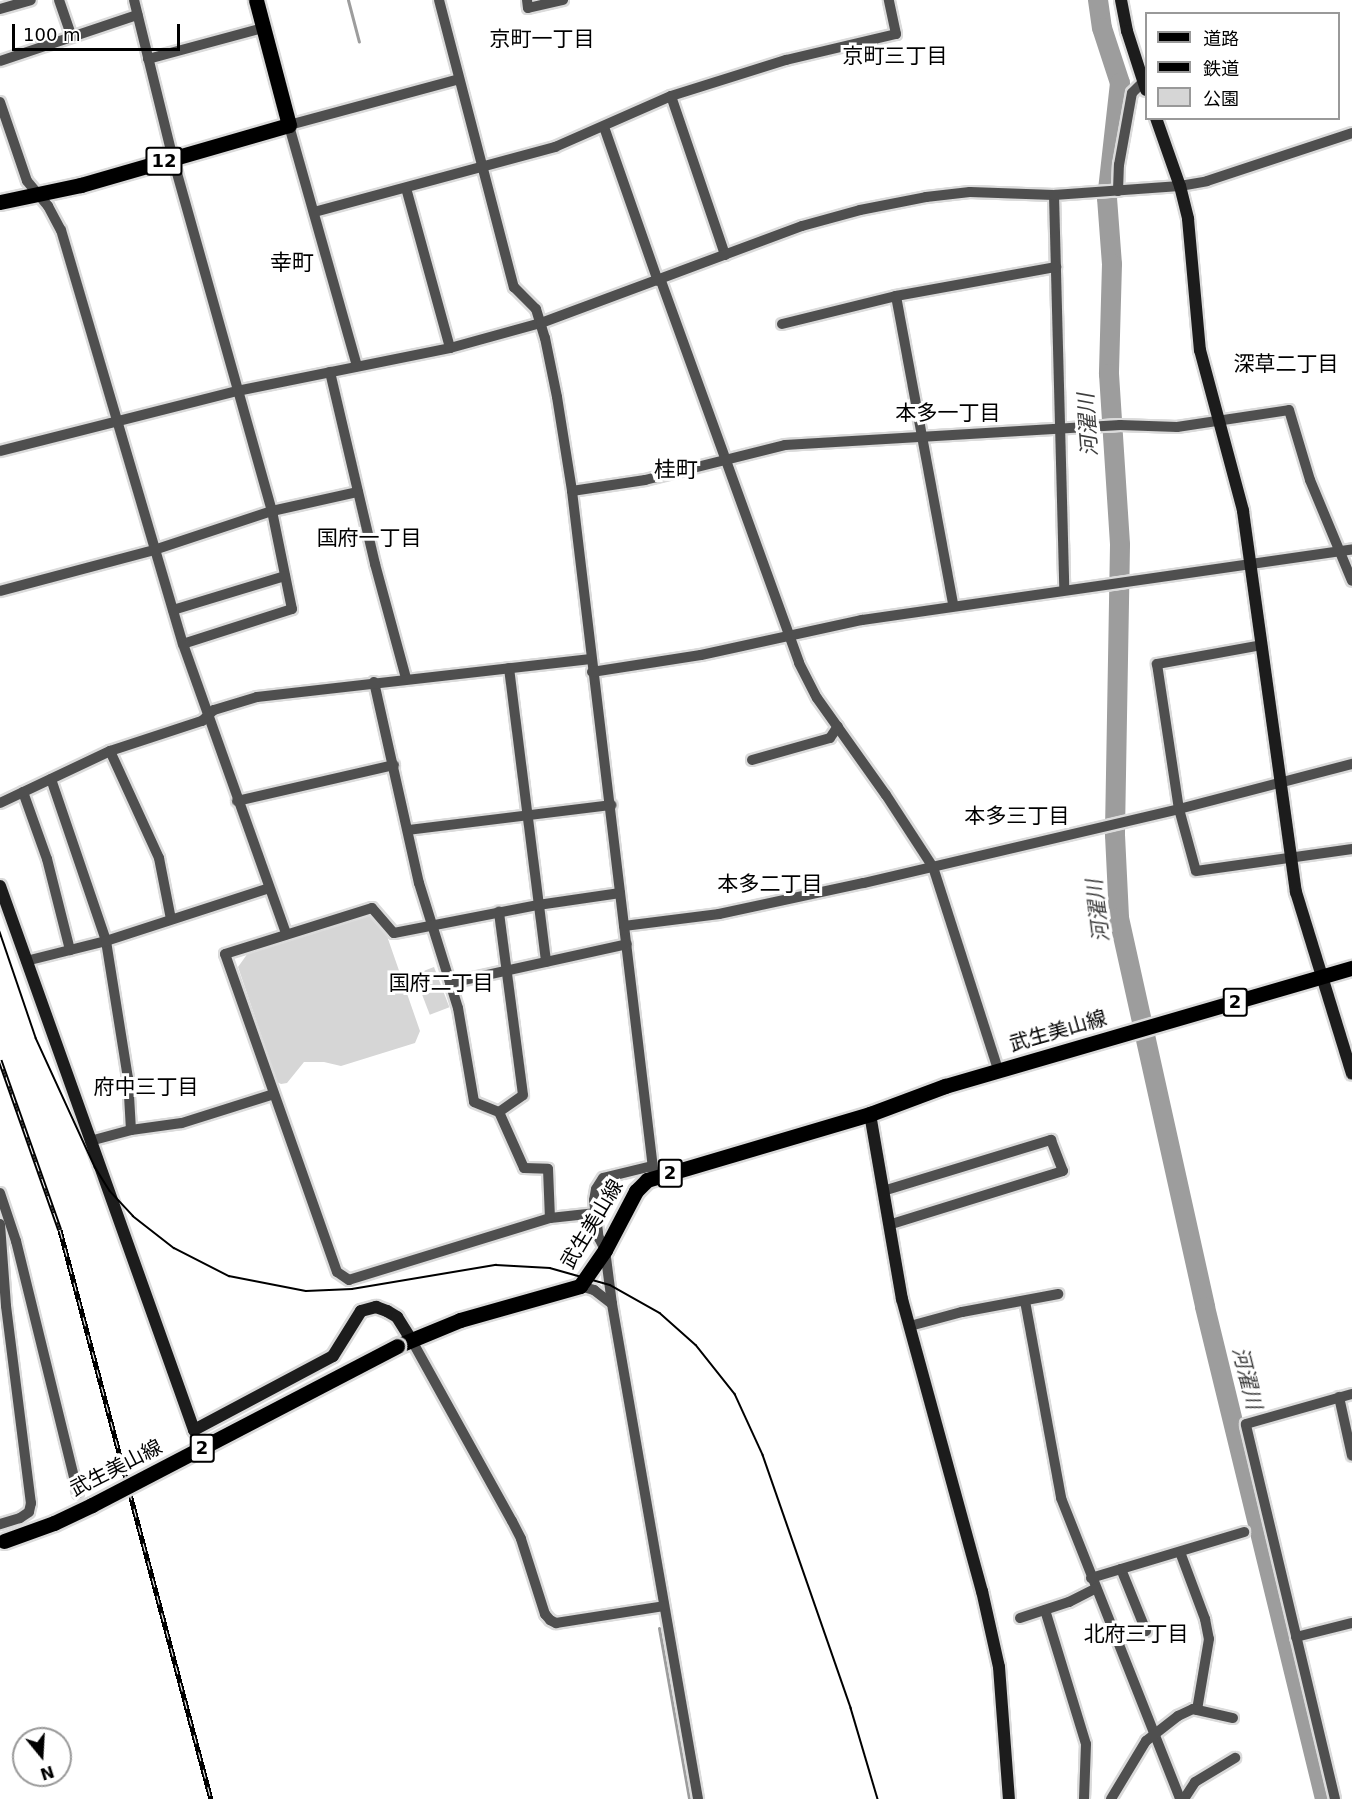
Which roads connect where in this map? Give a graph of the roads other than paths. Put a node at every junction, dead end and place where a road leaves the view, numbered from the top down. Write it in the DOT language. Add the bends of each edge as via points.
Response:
graph roads {
  1 [pos="31,0"];
  2 [pos="59,0"];
  3 [pos="134,0"];
  4 [pos="256,0"];
  5 [pos="439,0"];
  6 [pos="527,0"];
  7 [pos="563,0"];
  8 [pos="889,0"];
  9 [pos="1121,0"];
  10 [pos="0,9"];
  11 [pos="137,15"];
  12 [pos="263,28"];
  13 [pos="71,35"];
  14 [pos="148,59"];
  15 [pos="0,61"];
  16 [pos="459,79"];
  17 [pos="1145,86"];
  18 [pos="671,96"];
  19 [pos="0,102"];
  20 [pos="1157,120"];
  21 [pos="289,124"];
  22 [pos="604,127"];
  23 [pos="1352,134"];
  24 [pos="173,159"];
  25 [pos="482,169"];
  26 [pos="1180,186"];
  27 [pos="406,188"];
  28 [pos="1118,191"];
  29 [pos="38,194"];
  30 [pos="1054,195"];
  31 [pos="0,202"];
  32 [pos="314,212"];
  33 [pos="725,255"];
  34 [pos="1056,267"];
  35 [pos="660,281"];
  36 [pos="896,296"];
  37 [pos="541,323"];
  38 [pos="782,324"];
  39 [pos="450,348"];
  40 [pos="357,366"];
  41 [pos="330,372"];
  42 [pos="237,391"];
  43 [pos="116,421"];
  44 [pos="1220,421"];
  45 [pos="1061,428"];
  46 [pos="921,437"];
  47 [pos="0,451"];
  48 [pos="726,460"];
  49 [pos="572,491"];
  50 [pos="358,492"];
  51 [pos="272,511"];
  52 [pos="1352,549"];
  53 [pos="154,550"];
  54 [pos="1338,551"];
  55 [pos="1250,562"];
  56 [pos="285,576"];
  57 [pos="1352,581"];
  58 [pos="1064,590"];
  59 [pos="0,591"];
  60 [pos="953,605"];
  61 [pos="173,610"];
  62 [pos="789,637"];
  63 [pos="183,644"];
  64 [pos="1262,645"];
  65 [pos="591,659"];
  66 [pos="509,668"];
  67 [pos="592,672"];
  68 [pos="406,678"];
  69 [pos="374,682"];
  70 [pos="208,718"];
  71 [pos="838,726"];
  72 [pos="110,751"];
  73 [pos="752,760"];
  74 [pos="1352,764"];
  75 [pos="394,765"];
  76 [pos="51,779"];
  77 [pos="1281,782"];
  78 [pos="23,792"];
  79 [pos="237,801"];
  80 [pos="0,803"];
  81 [pos="610,805"];
  82 [pos="1179,809"];
  83 [pos="526,815"];
  84 [pos="408,830"];
  85 [pos="1352,849"];
  86 [pos="1292,860"];
  87 [pos="933,867"];
  88 [pos="0,886"];
  89 [pos="269,888"];
  90 [pos="620,893"];
  91 [pos="538,905"];
  92 [pos="499,912"];
  93 [pos="171,919"];
  94 [pos="431,924"];
  95 [pos="624,926"];
  96 [pos="286,934"];
  97 [pos="106,940"];
  98 [pos="627,944"];
  99 [pos="70,950"];
  100 [pos="26,961"];
  101 [pos="546,962"];
  102 [pos="1352,968"];
  103 [pos="508,970"];
  104 [pos="1323,977"];
  105 [pos="450,983"];
  106 [pos="998,1070"];
  107 [pos="1352,1074"];
  108 [pos="274,1095"];
  109 [pos="499,1112"];
  110 [pos="870,1114"];
  111 [pos="131,1130"];
  112 [pos="90,1141"];
  113 [pos="653,1172"];
  114 [pos="883,1191"];
  115 [pos="0,1193"];
  116 [pos="2,1208"];
  117 [pos="596,1213"];
  118 [pos="550,1218"];
  119 [pos="0,1224"];
  120 [pos="889,1225"];
  121 [pos="605,1250"];
  122 [pos="580,1286"];
  123 [pos="1058,1294"];
  124 [pos="1025,1301"];
  125 [pos="612,1304"];
  126 [pos="910,1326"];
  127 [pos="411,1339"];
  128 [pos="1352,1394"];
  129 [pos="1339,1397"];
  130 [pos="56,1402"];
  131 [pos="69,1411"];
  132 [pos="1352,1456"];
  133 [pos="78,1494"];
  134 [pos="0,1524"];
  135 [pos="1244,1532"];
  136 [pos="2,1541"];
  137 [pos="1180,1552"];
  138 [pos="1121,1569"];
  139 [pos="1091,1578"];
  140 [pos="1095,1589"];
  141 [pos="664,1606"];
  142 [pos="1045,1610"];
  143 [pos="1020,1618"];
  144 [pos="1352,1623"];
  145 [pos="1146,1630"];
  146 [pos="1296,1637"];
  147 [pos="1197,1710"];
  148 [pos="1233,1718"];
  149 [pos="1154,1735"];
  150 [pos="1235,1758"];
  151 [pos="698,1799"];
  152 [pos="1009,1799"];
  153 [pos="1084,1799"];
  154 [pos="1111,1799"];
  155 [pos="1182,1799"];
  156 [pos="1335,1799"];
  1 -- 10 [label="street"];
  2 -- 13 [label="street"];
  3 -- 11 [label="street"];
  4 -- 12 [label="main road"];
  5 -- 16 [label="street"];
  6 -- 7 [label="street" via="528,8"];
  8 -- 18 [label="street" via="896,34 786,60"];
  9 -- 17 [label="street"];
  11 -- 13 [label="street"];
  11 -- 14 [label="street"];
  12 -- 14 [label="street"];
  12 -- 21 [label="main road"];
  13 -- 15 [label="street"];
  14 -- 24 [label="street"];
  16 -- 21 [label="street"];
  16 -- 25 [label="street"];
  17 -- 28 [label="street" via="1132,93"];
  18 -- 22 [label="street"];
  18 -- 33 [label="street"];
  19 -- 29 [label="street" via="27,181"];
  20 -- 26 [label="street"];
  21 -- 24 [label="main road, 12"];
  21 -- 32 [label="street"];
  22 -- 25 [label="street"];
  22 -- 35 [label="street"];
  23 -- 26 [label="street" via="1207,181"];
  24 -- 29 [label="main road, 12"];
  24 -- 42 [label="street"];
  25 -- 27 [label="street"];
  25 -- 37 [label="street" via="514,286 536,309"];
  26 -- 28 [label="street"];
  26 -- 44 [label="street" via="1188,219 1200,351"];
  27 -- 32 [label="street"];
  27 -- 39 [label="street"];
  28 -- 30 [label="street"];
  29 -- 31 [label="main road, 12"];
  29 -- 43 [label="street" via="61,230"];
  30 -- 33 [label="street" via="970,192 926,197 831,218"];
  30 -- 34 [label="street"];
  32 -- 40 [label="street"];
  33 -- 35 [label="street"];
  34 -- 36 [label="street"];
  34 -- 45 [label="street"];
  35 -- 37 [label="street"];
  35 -- 48 [label="street"];
  36 -- 38 [label="street"];
  36 -- 46 [label="street"];
  37 -- 39 [label="street"];
  37 -- 49 [label="street"];
  39 -- 40 [label="street"];
  40 -- 41 [label="street"];
  41 -- 42 [label="street"];
  41 -- 50 [label="street"];
  42 -- 43 [label="street"];
  42 -- 51 [label="street"];
  43 -- 47 [label="street"];
  43 -- 53 [label="street"];
  44 -- 45 [label="street" via="1177,427"];
  44 -- 54 [label="street" via="1289,410 1310,480"];
  44 -- 55 [label="street" via="1243,511"];
  45 -- 46 [label="street"];
  45 -- 58 [label="street"];
  46 -- 48 [label="street" via="785,445"];
  46 -- 60 [label="street"];
  48 -- 49 [label="street" via="645,480"];
  48 -- 62 [label="street"];
  49 -- 65 [label="street"];
  50 -- 51 [label="street"];
  50 -- 68 [label="street"];
  51 -- 53 [label="street"];
  51 -- 56 [label="street"];
  52 -- 54 [label="street"];
  53 -- 59 [label="street"];
  53 -- 61 [label="street"];
  54 -- 55 [label="street"];
  54 -- 57 [label="street"];
  55 -- 58 [label="street"];
  55 -- 64 [label="street"];
  56 -- 61 [label="street"];
  56 -- 63 [label="street" via="292,609"];
  58 -- 60 [label="street"];
  60 -- 62 [label="street" via="831,625"];
  61 -- 63 [label="street"];
  62 -- 67 [label="street"];
  62 -- 71 [label="street" via="814,693"];
  63 -- 70 [label="street"];
  64 -- 77 [label="street"];
  64 -- 82 [label="street" via="1157,664"];
  65 -- 66 [label="street"];
  65 -- 67 [label="street"];
  66 -- 68 [label="street"];
  66 -- 83 [label="street"];
  67 -- 81 [label="street"];
  68 -- 69 [label="street"];
  69 -- 70 [label="street" via="257,697 214,710"];
  69 -- 75 [label="street"];
  70 -- 72 [label="street"];
  70 -- 79 [label="street"];
  71 -- 73 [label="street" via="830,738"];
  71 -- 87 [label="street"];
  72 -- 76 [label="street"];
  72 -- 93 [label="street" via="159,858"];
  74 -- 77 [label="street"];
  75 -- 79 [label="street"];
  75 -- 84 [label="street"];
  76 -- 78 [label="street"];
  76 -- 97 [label="street"];
  77 -- 82 [label="street"];
  77 -- 86 [label="street"];
  78 -- 80 [label="street"];
  78 -- 99 [label="street" via="47,859"];
  79 -- 89 [label="street"];
  81 -- 83 [label="street"];
  81 -- 90 [label="street"];
  82 -- 86 [label="street" via="1196,871"];
  82 -- 87 [label="street"];
  83 -- 84 [label="street"];
  83 -- 91 [label="street"];
  84 -- 94 [label="street"];
  85 -- 86 [label="street"];
  86 -- 104 [label="street" via="1296,892"];
  87 -- 95 [label="street" via="719,914"];
  87 -- 106 [label="street"];
  88 -- 100 [label="street"];
  89 -- 93 [label="street"];
  89 -- 96 [label="street"];
  90 -- 91 [label="street"];
  90 -- 95 [label="street"];
  91 -- 92 [label="street"];
  91 -- 101 [label="street"];
  92 -- 94 [label="street"];
  92 -- 103 [label="street"];
  93 -- 97 [label="street"];
  94 -- 96 [label="street" via="394,933 372,908"];
  94 -- 105 [label="street"];
  95 -- 98 [label="street"];
  96 -- 108 [label="street" via="225,954"];
  97 -- 99 [label="street"];
  97 -- 111 [label="street" via="128,1078"];
  98 -- 101 [label="street"];
  98 -- 113 [label="street"];
  99 -- 100 [label="street"];
  100 -- 112 [label="street"];
  101 -- 103 [label="street"];
  102 -- 104 [label="main road, 武生美山線 / 2"];
  103 -- 105 [label="street"];
  103 -- 109 [label="street" via="523,1095"];
  104 -- 106 [label="main road, 武生美山線 / 2"];
  104 -- 107 [label="street"];
  105 -- 109 [label="street" via="474,1102"];
  106 -- 110 [label="main road, 武生美山線 / 2"];
  108 -- 111 [label="street" via="182,1123"];
  108 -- 118 [label="street" via="337,1272 349,1280"];
  109 -- 118 [label="street" via="524,1168 548,1169"];
  110 -- 113 [label="main road, 武生美山線 / 2"];
  110 -- 114 [label="street"];
  111 -- 112 [label="street"];
  112 -- 127 [label="street" via="194,1430 333,1356 361,1311 368,1308 382,1309 397,1317"];
  113 -- 117 [label="street" via="603,1178 596,1189"];
  113 -- 121 [label="main road, 武生美山線 / 2" via="636,1191"];
  114 -- 120 [label="street"];
  114 -- 120 [label="street" via="1051,1140 1063,1171"];
  115 -- 116 [label="street"];
  116 -- 130 [label="street" via="16,1241"];
  117 -- 118 [label="street"];
  117 -- 121 [label="street"];
  119 -- 134 [label="street" via="31,1507 20,1518"];
  120 -- 126 [label="street"];
  121 -- 122 [label="main road, 武生美山線 / 2"];
  121 -- 125 [label="street"];
  122 -- 125 [label="street" via="594,1290"];
  122 -- 127 [label="main road, 武生美山線 / 2" via="502,1306"];
  123 -- 124 [label="street"];
  124 -- 126 [label="street"];
  124 -- 139 [label="street" via="1061,1498"];
  125 -- 141 [label="street"];
  126 -- 152 [label="street" via="999,1667"];
  127 -- 136 [label="main road, 武生美山線 / 2, bridge" via="92,1505"];
  127 -- 141 [label="street" via="521,1539 550,1620 556,1623"];
  128 -- 129 [label="street"];
  129 -- 132 [label="street"];
  129 -- 146 [label="street" via="1246,1424"];
  130 -- 131 [label="street"];
  130 -- 133 [label="street"];
  135 -- 137 [label="street"];
  137 -- 138 [label="street"];
  137 -- 147 [label="street" via="1209,1638"];
  138 -- 139 [label="street"];
  138 -- 145 [label="street"];
  139 -- 140 [label="street"];
  140 -- 142 [label="street"];
  140 -- 149 [label="street"];
  141 -- 151 [label="street"];
  142 -- 143 [label="street"];
  142 -- 153 [label="street" via="1086,1744"];
  144 -- 146 [label="street"];
  146 -- 156 [label="street"];
  147 -- 148 [label="street"];
  147 -- 149 [label="street" via="1183,1713"];
  149 -- 154 [label="street" via="1144,1744"];
  149 -- 155 [label="street"];
  150 -- 155 [label="street" via="1195,1782"];
}
